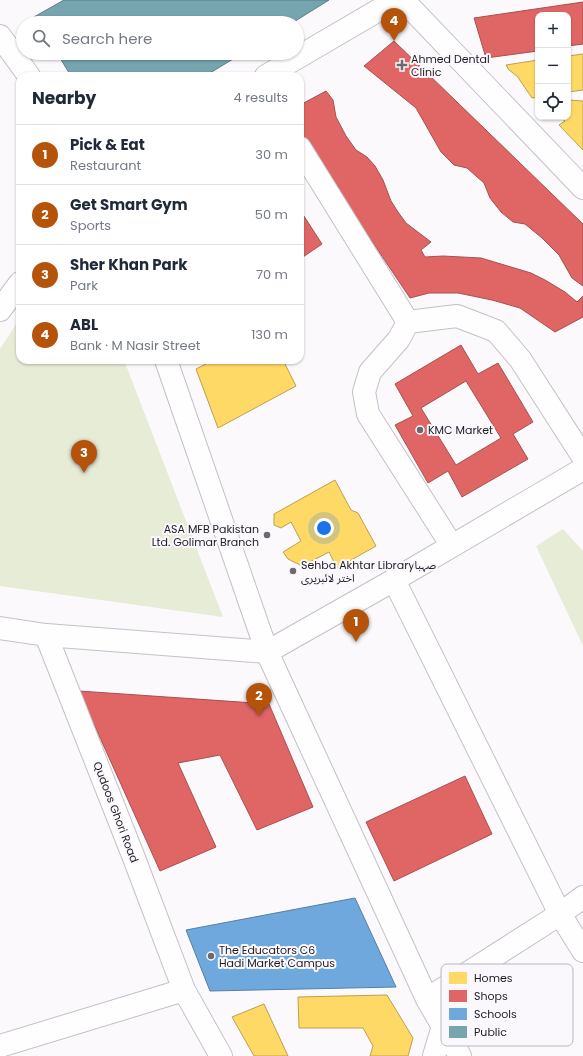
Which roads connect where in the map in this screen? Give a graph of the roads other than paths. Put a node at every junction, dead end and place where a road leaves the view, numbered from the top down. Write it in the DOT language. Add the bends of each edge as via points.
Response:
graph roads {
  1 [pos="396,0"];
  2 [pos="403,0"];
  3 [pos="0,36"];
  4 [pos="304,54"];
  5 [pos="16,57"];
  6 [pos="18,60"];
  7 [pos="293,60"];
  8 [pos="27,72"];
  9 [pos="273,72"];
  10 [pos="304,154"];
  11 [pos="583,188"];
  12 [pos="16,288"];
  13 [pos="0,310"];
  14 [pos="408,322"];
  15 [pos="167,364"];
  16 [pos="583,457"];
  17 [pos="583,469"];
  18 [pos="452,546"];
  19 [pos="394,580"];
  20 [pos="0,628"];
  21 [pos="46,635"];
  22 [pos="267,652"];
  23 [pos="583,897"];
  24 [pos="560,914"];
  25 [pos="583,951"];
  26 [pos="483,964"];
  27 [pos="184,990"];
  28 [pos="441,991"];
  29 [pos="427,1000"];
  30 [pos="441,1023"];
  31 [pos="441,1033"];
  32 [pos="0,1046"];
  33 [pos="454,1046"];
  34 [pos="220,1056"];
  35 [pos="434,1056"];
  36 [pos="460,1056"];
  1 -- 4 [label="street"];
  2 -- 11 [label="street"];
  3 -- 5 [label="street"];
  6 -- 8 [label="street"];
  7 -- 9 [label="street"];
  10 -- 14 [label="street"];
  12 -- 13 [label="street"];
  14 -- 16 [label="street" via="457,316 496,331 520,359"];
  14 -- 18 [label="street" via="399,339 370,372 364,392 368,414"];
  15 -- 22 [label="street"];
  17 -- 18 [label="street"];
  18 -- 19 [label="street"];
  19 -- 22 [label="street"];
  19 -- 24 [label="street"];
  20 -- 21 [label="street"];
  21 -- 22 [label="street"];
  21 -- 27 [label="street, Qudoos Ghori Road"];
  22 -- 29 [label="street"];
  23 -- 24 [label="street"];
  24 -- 25 [label="street"];
  24 -- 26 [label="street"];
  27 -- 32 [label="street"];
  27 -- 34 [label="street, Qudoos Ghori Road"];
  28 -- 29 [label="street"];
  29 -- 30 [label="street"];
  31 -- 35 [label="street"];
  33 -- 36 [label="street"];
}
